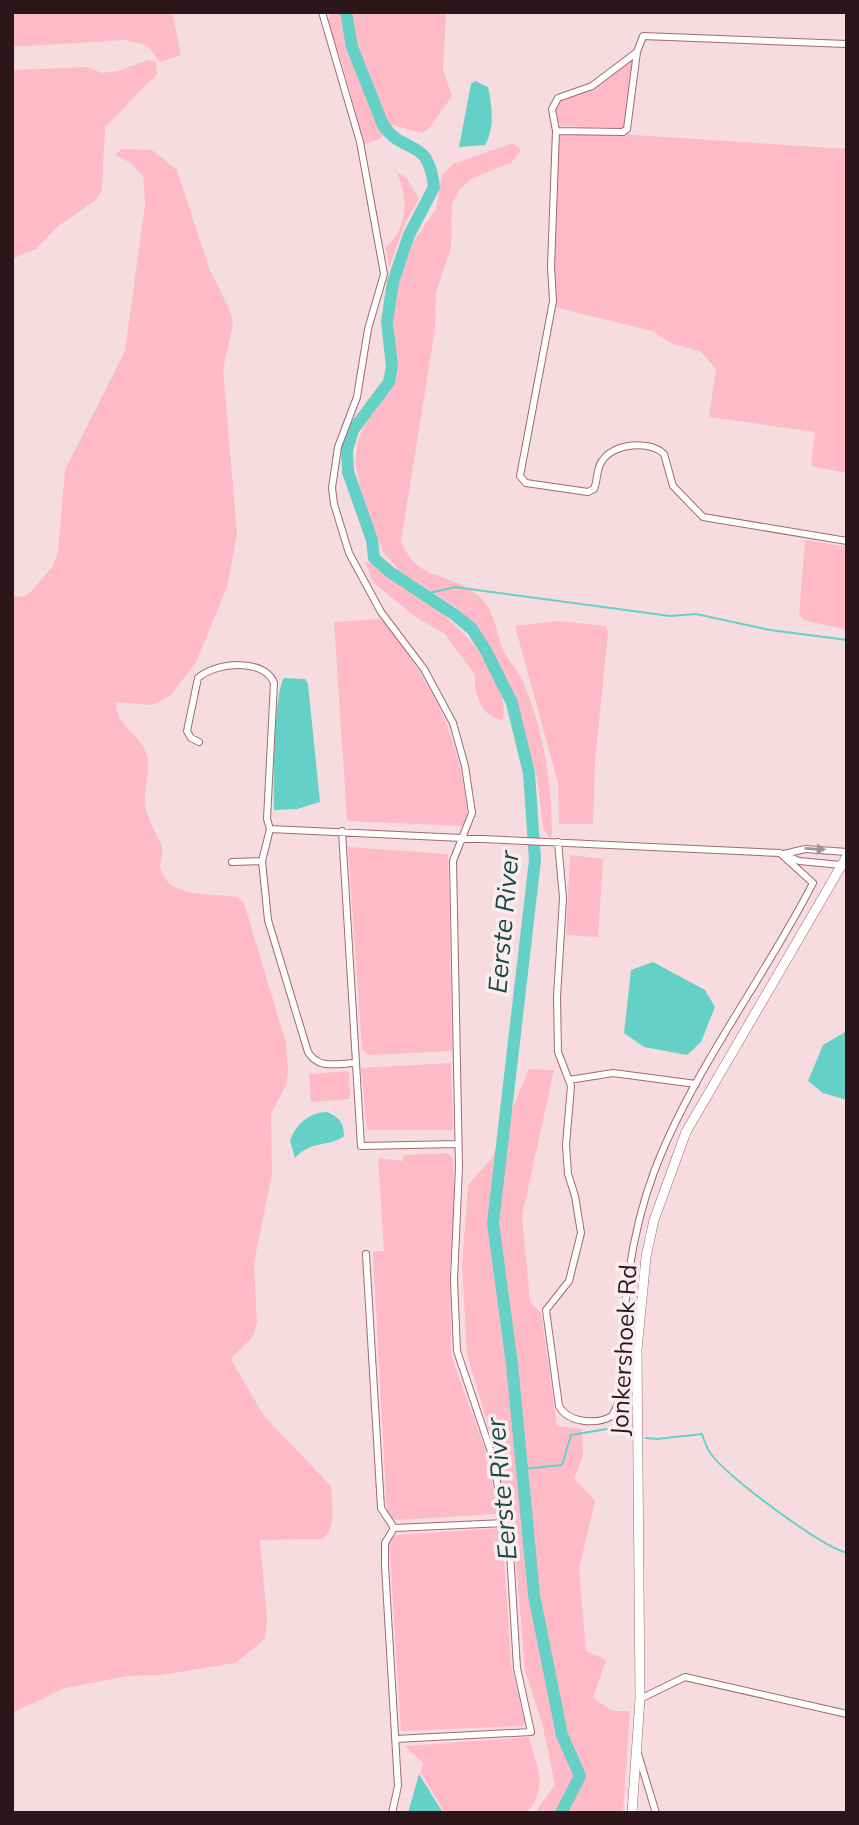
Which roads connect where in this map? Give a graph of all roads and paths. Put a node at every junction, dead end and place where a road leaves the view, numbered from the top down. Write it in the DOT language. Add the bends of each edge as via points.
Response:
graph roads {
  1 [pos="322,12"];
  2 [pos="847,44"];
  3 [pos="637,51"];
  4 [pos="556,131"];
  5 [pos="847,541"];
  6 [pos="199,742"];
  7 [pos="270,829"];
  8 [pos="342,831"];
  9 [pos="465,837"];
  10 [pos="558,842"];
  11 [pos="782,853"];
  12 [pos="847,854"];
  13 [pos="262,861"];
  14 [pos="232,862"];
  15 [pos="841,865"];
  16 [pos="353,1063"];
  17 [pos="569,1080"];
  18 [pos="695,1084"];
  19 [pos="458,1144"];
  20 [pos="366,1254"];
  21 [pos="505,1523"];
  22 [pos="394,1528"];
  23 [pos="640,1699"];
  24 [pos="847,1714"];
  25 [pos="396,1739"];
  26 [pos="638,1754"];
  27 [pos="392,1813"];
  28 [pos="632,1813"];
  29 [pos="656,1813"];
  1 -- 9 [label="street" via="360,142 384,274 368,329 358,391 338,447 334,504 349,553 381,612 424,670 453,723 472,807"];
  2 -- 3 [label="street" via="643,36"];
  3 -- 4 [label="street" via="592,86 558,98 551,117"];
  3 -- 4 [label="street" via="628,129"];
  4 -- 5 [label="street" via="553,301 521,481 588,492 594,489 600,464 608,454 648,445 664,454 673,485 703,517"];
  6 -- 7 [label="street" via="187,730 198,678 216,668 267,671 274,683"];
  7 -- 8 [label="street"];
  7 -- 13 [label="street"];
  8 -- 9 [label="street"];
  8 -- 16 [label="street"];
  9 -- 10 [label="street"];
  9 -- 19 [label="street" via="453,861"];
  10 -- 11 [label="street"];
  10 -- 17 [label="street" via="563,898 558,1052"];
  11 -- 12 [label="street, one-way" via="805,849"];
  11 -- 15 [label="street" via="799,861"];
  11 -- 18 [label="street" via="813,883"];
  12 -- 15 [label="street, Jonkershoek Rd"];
  13 -- 14 [label="street"];
  13 -- 16 [label="street" via="268,920 308,1052 324,1064"];
  15 -- 23 [label="street, Jonkershoek Rd" via="686,1132 654,1220 637,1350"];
  16 -- 19 [label="street" via="360,1146"];
  17 -- 18 [label="street" via="613,1073"];
  17 -- 18 [label="street" via="568,1174 580,1233 569,1282 546,1310 559,1406 569,1418 588,1420 611,1416 623,1389 625,1308 638,1225 655,1171"];
  19 -- 21 [label="street" via="457,1351 492,1455"];
  20 -- 22 [label="street" via="381,1508"];
  21 -- 22 [label="street"];
  21 -- 25 [label="street" via="517,1668 531,1732"];
  22 -- 25 [label="street" via="384,1549"];
  23 -- 24 [label="street" via="685,1677"];
  23 -- 26 [label="street, Jonkershoek Rd"];
  25 -- 27 [label="street" via="398,1786"];
  26 -- 28 [label="street, Jonkershoek Rd"];
  26 -- 29 [label="street"];
}
